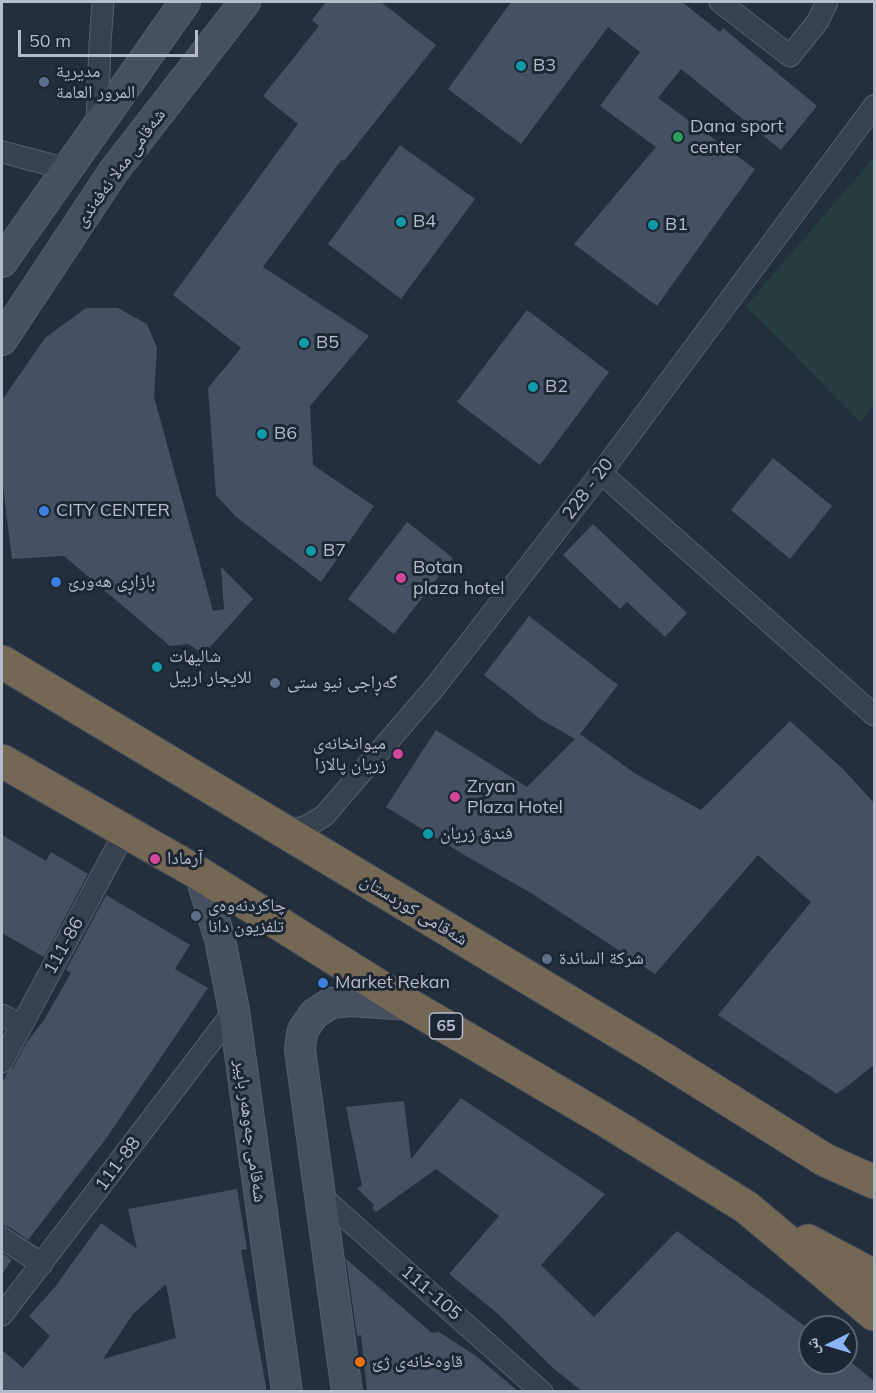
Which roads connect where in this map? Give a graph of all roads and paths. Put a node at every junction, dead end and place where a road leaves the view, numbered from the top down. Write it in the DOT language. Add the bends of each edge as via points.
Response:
graph roads {
  1 [pos="99,2"];
  2 [pos="185,2"];
  3 [pos="245,2"];
  4 [pos="720,2"];
  5 [pos="827,2"];
  6 [pos="874,106"];
  7 [pos="97,127"];
  8 [pos="2,152"];
  9 [pos="67,170"];
  10 [pos="26,227"];
  11 [pos="60,252"];
  12 [pos="2,262"];
  13 [pos="2,340"];
  14 [pos="601,473"];
  15 [pos="2,662"];
  16 [pos="874,715"];
  17 [pos="2,760"];
  18 [pos="269,823"];
  19 [pos="126,830"];
  20 [pos="200,874"];
  21 [pos="409,1005"];
  22 [pos="234,1011"];
  23 [pos="2,1015"];
  24 [pos="20,1025"];
  25 [pos="2,1062"];
  26 [pos="825,1160"];
  27 [pos="874,1182"];
  28 [pos="320,1195"];
  29 [pos="874,1203"];
  30 [pos="746,1207"];
  31 [pos="2,1238"];
  32 [pos="42,1264"];
  33 [pos="874,1276"];
  34 [pos="874,1314"];
  35 [pos="2,1315"];
  36 [pos="286,1392"];
  37 [pos="347,1392"];
  38 [pos="542,1392"];
  1 -- 7 [label="street"];
  2 -- 7 [label="main road"];
  3 -- 11 [label="main road, شەقامی مەلا ئەفەندی" via="113,172"];
  4 -- 5 [label="street" via="789,56 818,21"];
  6 -- 14 [label="street, 228 - 20"];
  7 -- 9 [label="main road"];
  8 -- 9 [label="street"];
  9 -- 10 [label="main road"];
  10 -- 11 [label="main road"];
  10 -- 12 [label="main road"];
  11 -- 13 [label="main road, شەقامی مەلا ئەفەندی"];
  14 -- 16 [label="street"];
  14 -- 18 [label="street, 228 - 20" via="435,687 334,806 307,826 288,829"];
  15 -- 18 [label="highway, شەقامی کوردستان"];
  17 -- 19 [label="highway, 65"];
  18 -- 26 [label="highway, شەقامی کوردستان"];
  19 -- 20 [label="highway, 65"];
  19 -- 24 [label="street, 111-86"];
  20 -- 21 [label="highway, 65"];
  20 -- 22 [label="main road, شەقامی جەوهەر باپیر" via="220,939"];
  21 -- 28 [label="main road" via="331,1003 314,1014 303,1030 300,1050"];
  21 -- 30 [label="highway, 65"];
  22 -- 32 [label="street, 111-88"];
  22 -- 36 [label="main road, شەقامی جەوهەر باپیر"];
  23 -- 24 [label="street"];
  24 -- 25 [label="street, 111-86"];
  26 -- 27 [label="highway, شەقامی کوردستان"];
  26 -- 29 [label="highway, شەقامی کوردستان"];
  28 -- 37 [label="main road"];
  28 -- 38 [label="street, 111-105"];
  30 -- 33 [label="highway, 65"];
  30 -- 34 [label="highway, 65"];
  31 -- 32 [label="street"];
  32 -- 35 [label="street, 111-88"];
}
